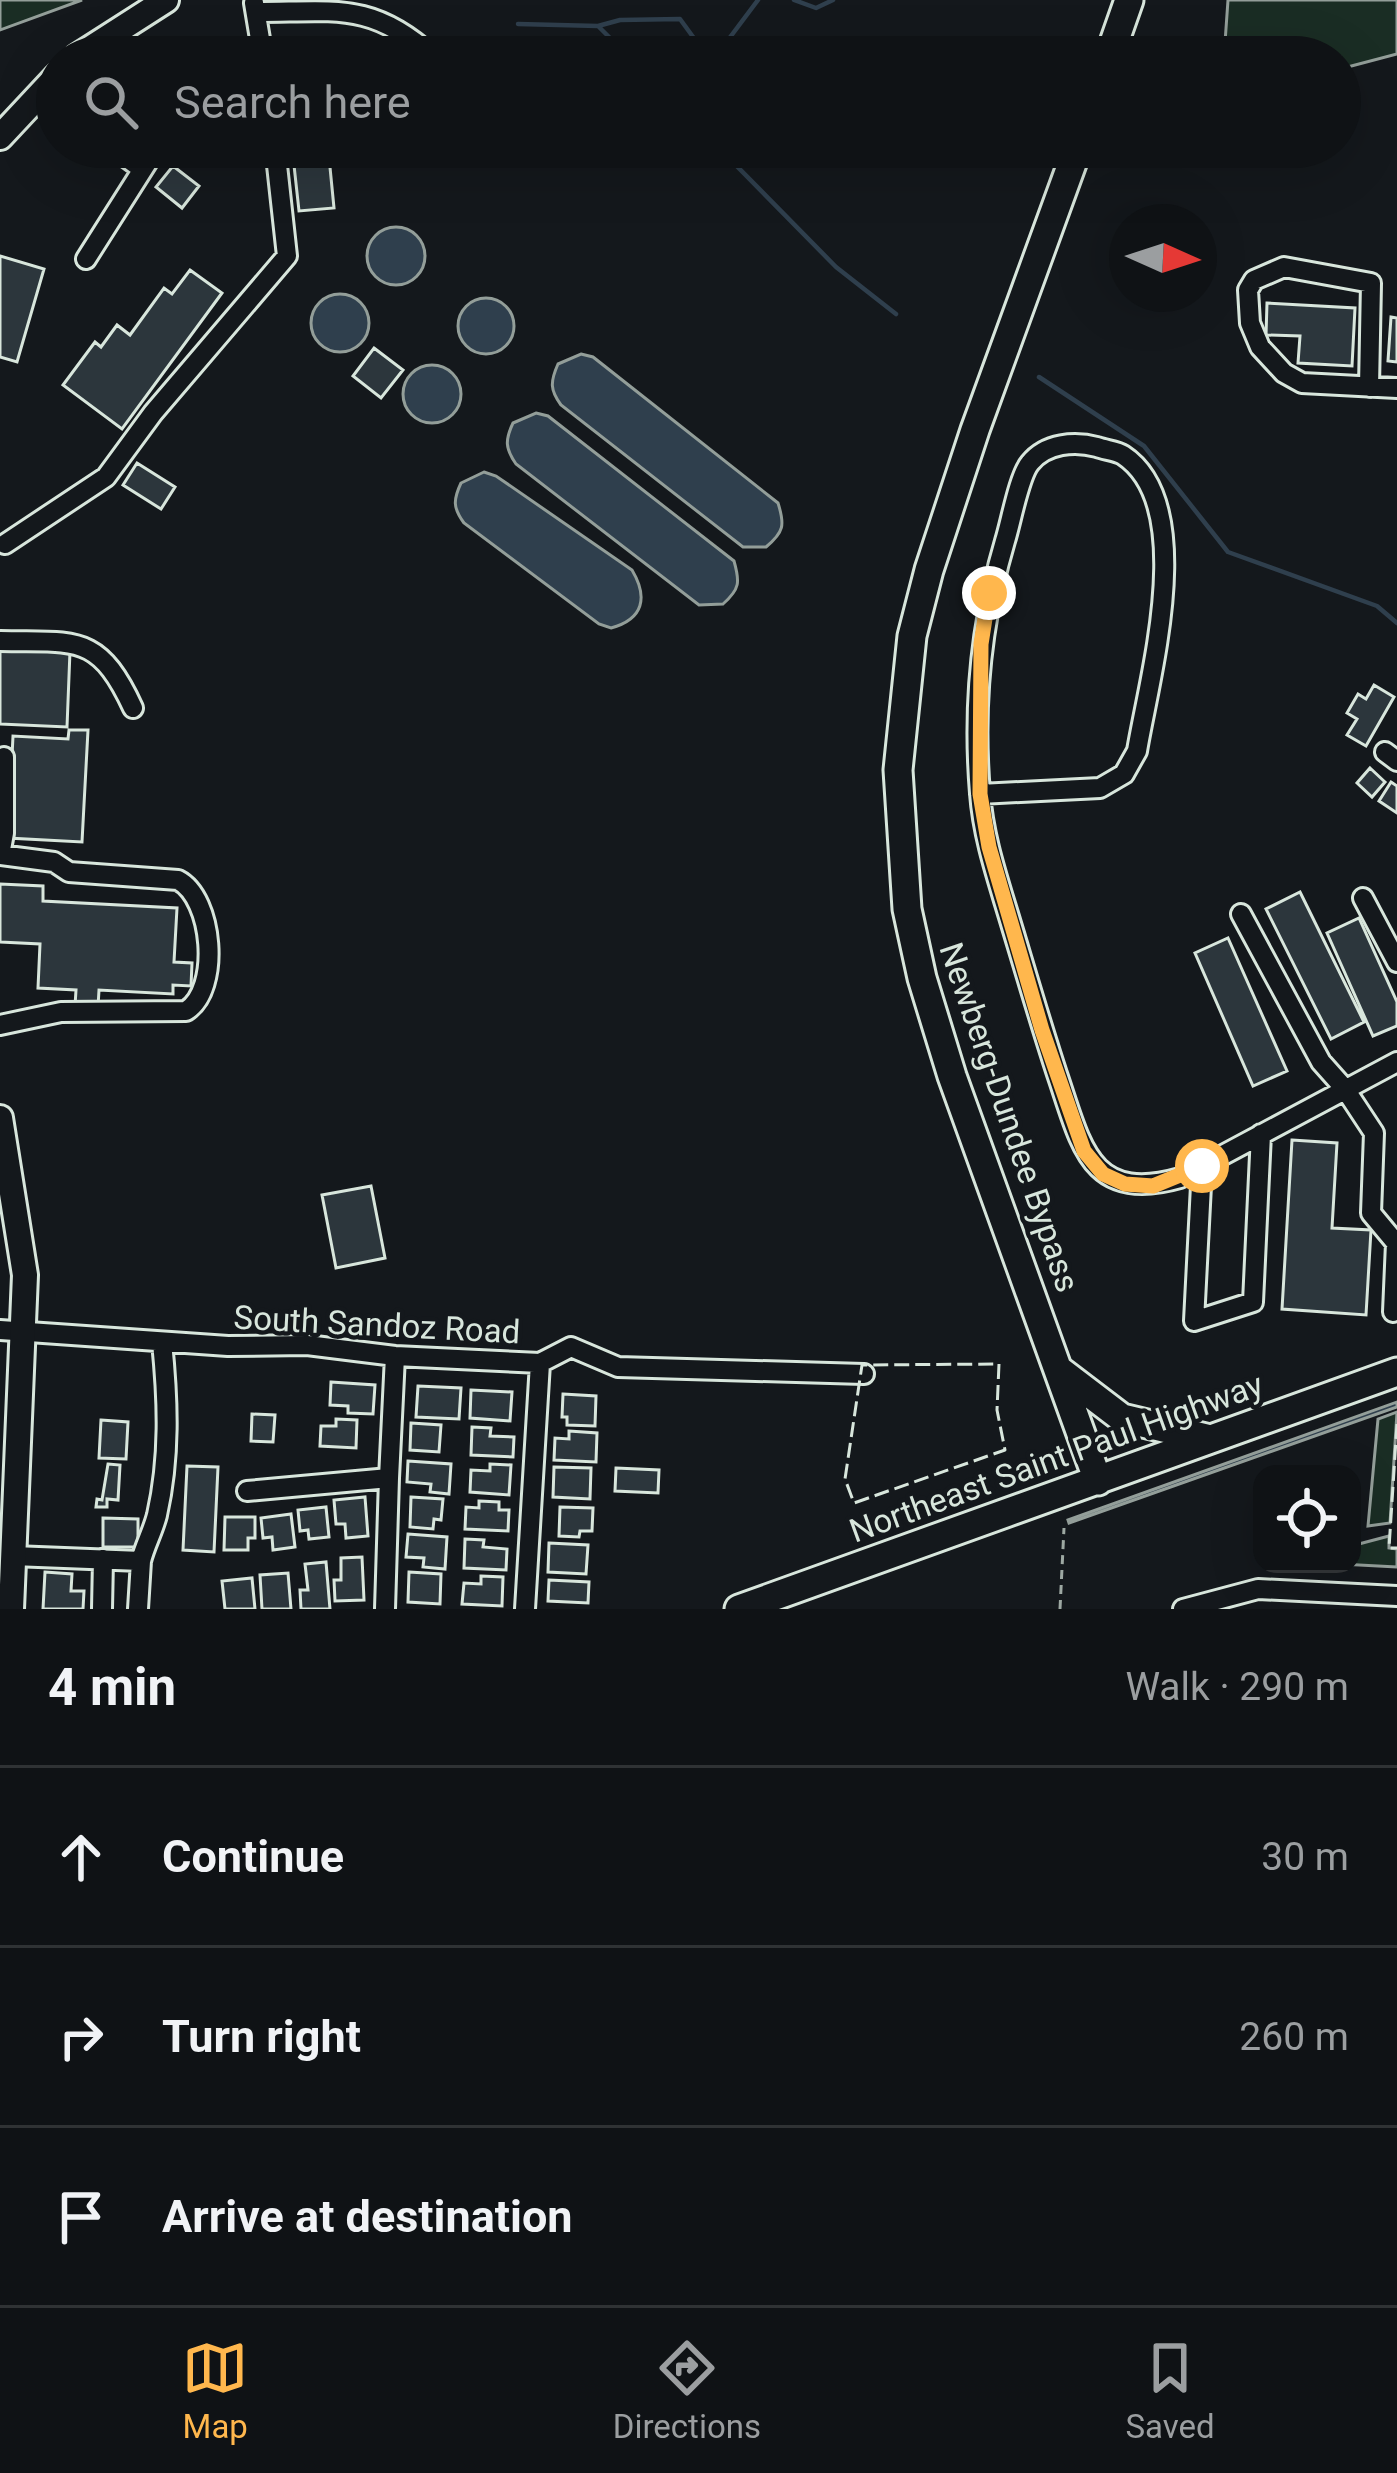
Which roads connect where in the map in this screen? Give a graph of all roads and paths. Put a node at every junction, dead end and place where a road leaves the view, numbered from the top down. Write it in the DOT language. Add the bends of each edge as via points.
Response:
graph roads {
  1 [pos="166,0"];
  2 [pos="1130,0"];
  3 [pos="255,6"];
  4 [pos="110,36"];
  5 [pos="260,36"];
  6 [pos="409,36"];
  7 [pos="1117,36"];
  8 [pos="36,95"];
  9 [pos="4,123"];
  10 [pos="139,168"];
  11 [pos="277,168"];
  12 [pos="1070,168"];
  13 [pos="142,170"];
  14 [pos="86,259"];
  15 [pos="1370,387"];
  16 [pos="1397,388"];
  17 [pos="2,548"];
  18 [pos="0,641"];
  19 [pos="133,708"];
  20 [pos="4,757"];
  21 [pos="980,794"];
  22 [pos="0,855"];
  23 [pos="1363,898"];
  24 [pos="1241,914"];
  25 [pos="1397,962"];
  26 [pos="0,1025"];
  27 [pos="1397,1062"];
  28 [pos="1345,1089"];
  29 [pos="0,1118"];
  30 [pos="1262,1134"];
  31 [pos="3,1147"];
  32 [pos="1202,1166"];
  33 [pos="12,1257"];
  34 [pos="1393,1312"];
  35 [pos="12,1332"];
  36 [pos="162,1342"];
  37 [pos="394,1356"];
  38 [pos="539,1363"];
  39 [pos="1057,1368"];
  40 [pos="1397,1372"];
  41 [pos="11,1374"];
  42 [pos="864,1374"];
  43 [pos="1210,1438"];
  44 [pos="389,1478"];
  45 [pos="1098,1480"];
  46 [pos="248,1490"];
  47 [pos="1064,1528"];
  48 [pos="13,1556"];
  49 [pos="104,1559"];
  50 [pos="141,1561"];
  51 [pos="1292,1588"];
  52 [pos="1397,1596"];
  53 [pos="11,1609"];
  54 [pos="102,1609"];
  55 [pos="138,1609"];
  56 [pos="385,1609"];
  57 [pos="525,1609"];
  58 [pos="739,1609"];
  59 [pos="1060,1609"];
  60 [pos="1184,1609"];
  61 [pos="1291,1609"];
  1 -- 4 [label="main road"];
  2 -- 7 [label="highway"];
  3 -- 5 [label="street"];
  3 -- 6 [label="street" via="371,16"];
  8 -- 9 [label="main road"];
  10 -- 13 [label="street"];
  11 -- 17 [label="street" via="287,256 106,477"];
  12 -- 39 [label="highway, Newberg-Dundee Bypass" via="929,570 912,636 898,770 922,978"];
  13 -- 14 [label="street"];
  15 -- 15 [label="street" via="1302,383 1284,374 1250,323 1254,280 1284,267 1370,283"];
  15 -- 16 [label="street"];
  18 -- 19 [label="street" via="77,643 99,654"];
  20 -- 22 [label="street"];
  21 -- 21 [label="street" via="981,644 1029,464 1054,447 1082,442 1123,455 1151,486 1164,540 1137,751 1124,774 1100,788"];
  21 -- 32 [label="street" via="1042,1030 1084,1151 1103,1174 1125,1184 1153,1186"];
  22 -- 26 [label="street" via="189,885 209,977 186,1011 61,1012"];
  23 -- 25 [label="street"];
  24 -- 28 [label="street" via="1321,1062"];
  27 -- 28 [label="street"];
  28 -- 30 [label="street"];
  28 -- 34 [label="street" via="1374,1133 1371,1214 1396,1244"];
  29 -- 31 [label="main road"];
  30 -- 32 [label="street"];
  30 -- 32 [label="street" via="1253,1302 1194,1322"];
  31 -- 33 [label="main road"];
  33 -- 35 [label="main road"];
  35 -- 36 [label="street, South Sandoz Road"];
  35 -- 41 [label="main road"];
  36 -- 37 [label="street, South Sandoz Road"];
  36 -- 50 [label="street" via="164,1474"];
  37 -- 38 [label="street, South Sandoz Road"];
  37 -- 44 [label="street"];
  38 -- 42 [label="street, South Sandoz Road" via="571,1347 618,1367"];
  38 -- 57 [label="street"];
  39 -- 43 [label="highway" via="1122,1418"];
  39 -- 45 [label="highway, Newberg-Dundee Bypass"];
  40 -- 43 [label="highway, Northeast Saint Paul Highway"];
  41 -- 48 [label="main road"];
  43 -- 45 [label="highway, Northeast Saint Paul Highway"];
  44 -- 46 [label="street"];
  44 -- 56 [label="street"];
  45 -- 58 [label="highway, Northeast Saint Paul Highway"];
  47 -- 59 [label="path"];
  48 -- 49 [label="street"];
  48 -- 53 [label="main road"];
  49 -- 50 [label="street"];
  49 -- 54 [label="street"];
  50 -- 55 [label="street"];
  51 -- 52 [label="street"];
  51 -- 60 [label="street" via="1230,1593"];
  51 -- 61 [label="street"];
}
